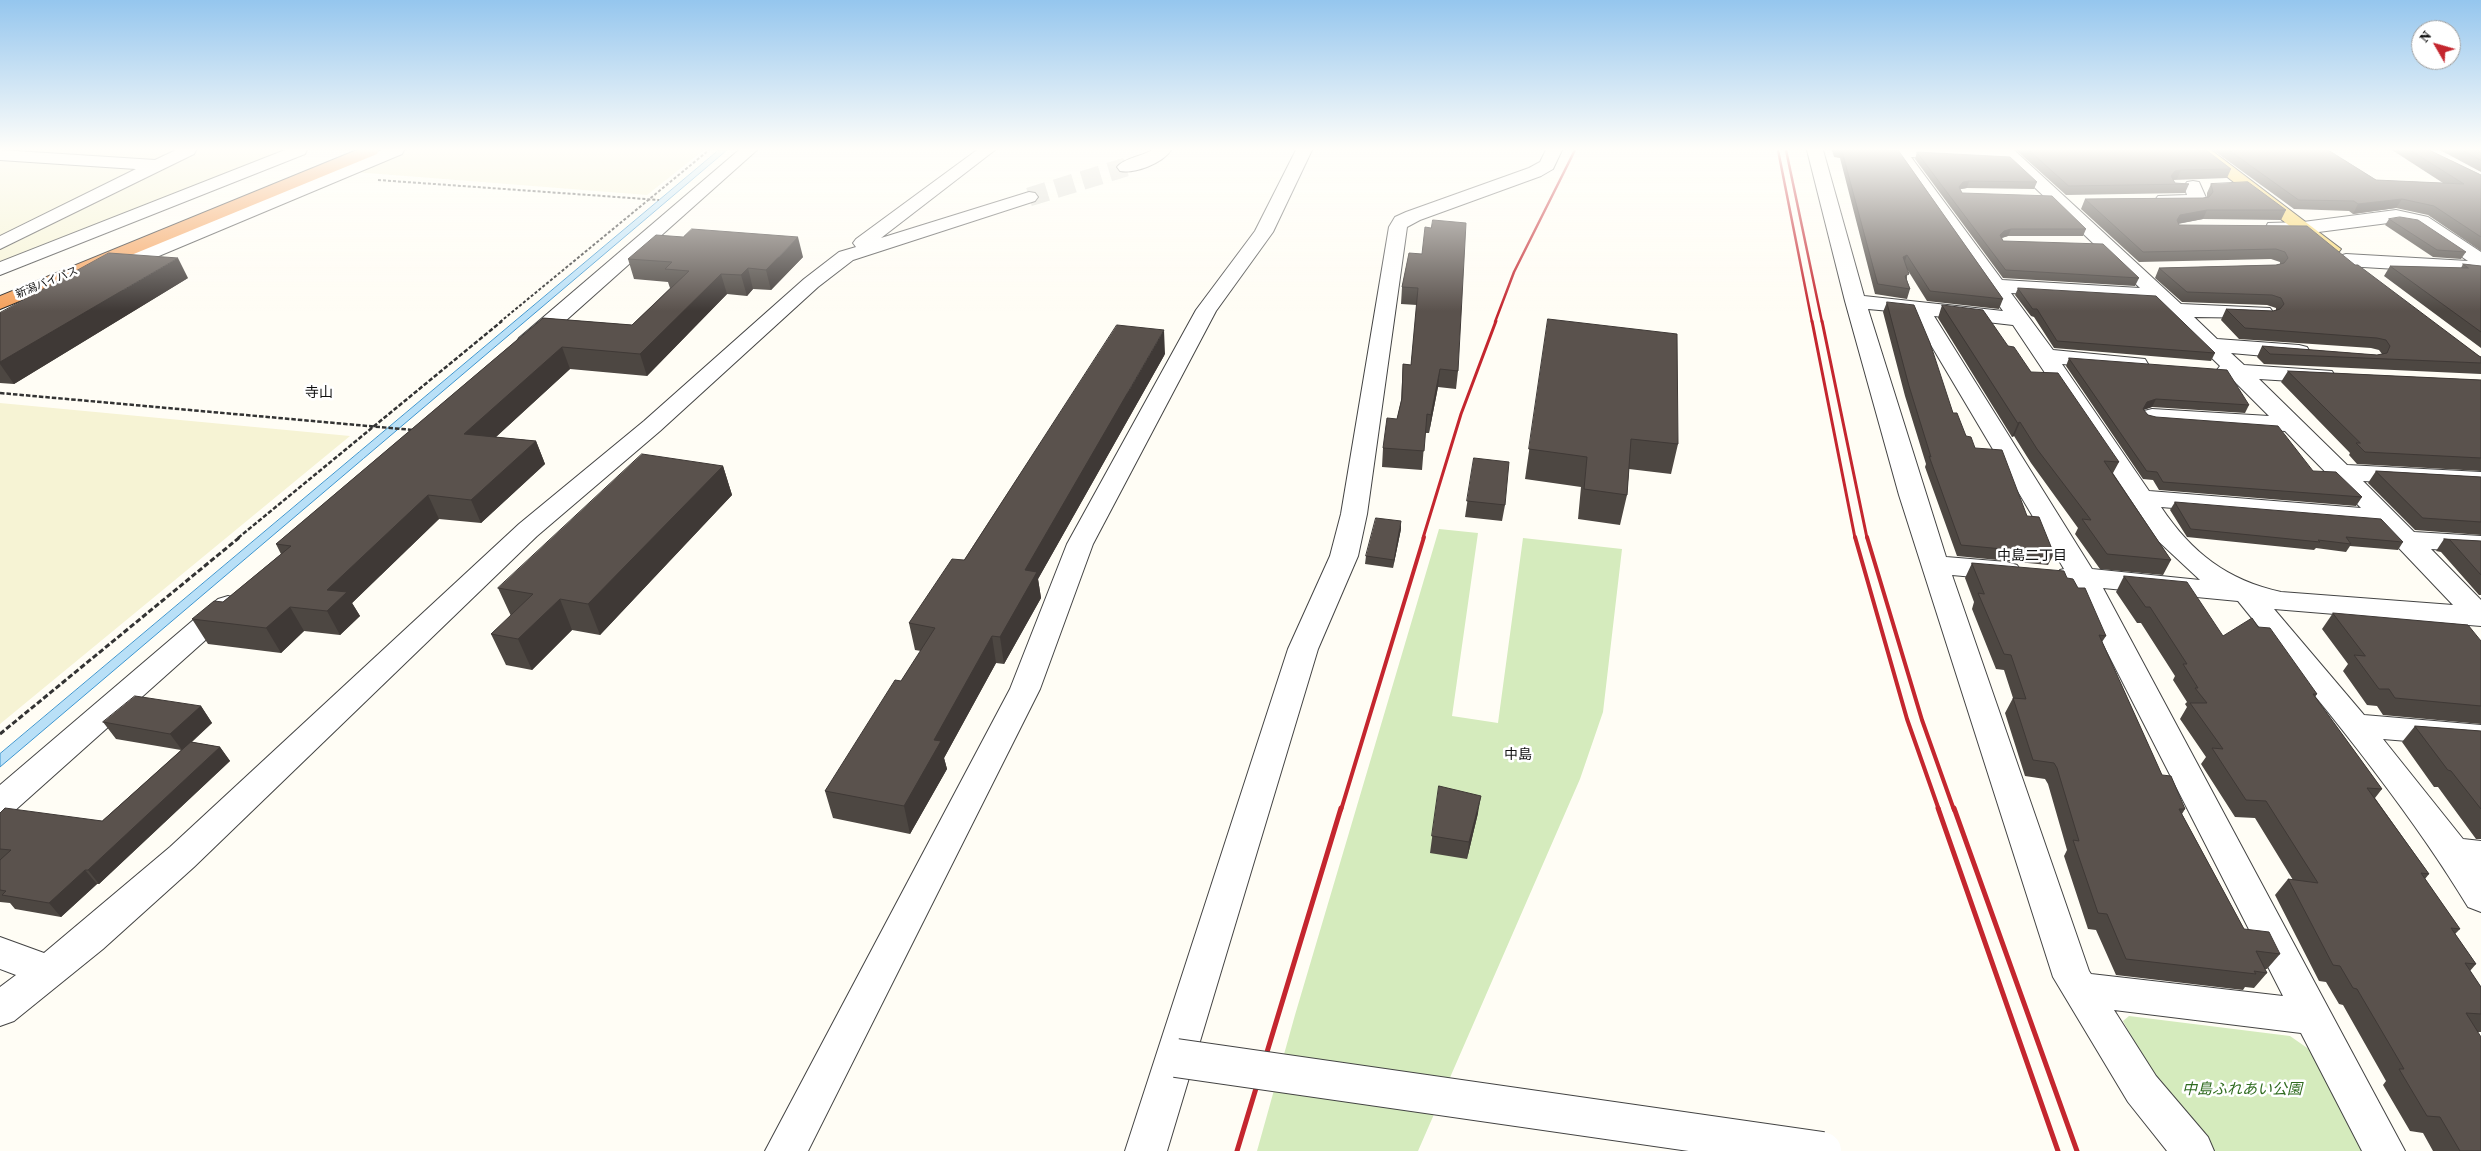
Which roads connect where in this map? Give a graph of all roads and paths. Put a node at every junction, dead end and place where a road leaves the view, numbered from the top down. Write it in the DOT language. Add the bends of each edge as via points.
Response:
graph roads {
  1 [pos="79,204"];
  2 [pos="164,204"];
  3 [pos="198,204"];
  4 [pos="240,204"];
  5 [pos="267,204"];
  6 [pos="643,204"];
  7 [pos="687,204"];
  8 [pos="916,204"];
  9 [pos="1011,204"];
  10 [pos="1278,204"];
  11 [pos="1447,204"];
  12 [pos="1829,204"];
  13 [pos="1937,204"];
  14 [pos="2061,204"];
  15 [pos="2271,204"];
  16 [pos="2253,228"];
  17 [pos="2303,228"];
  18 [pos="0,243"];
  19 [pos="2077,244"];
  20 [pos="2106,244"];
  21 [pos="846,256"];
  22 [pos="2346,260"];
  23 [pos="2481,261"];
  24 [pos="2481,268"];
  25 [pos="0,269"];
  26 [pos="2134,270"];
  27 [pos="2163,270"];
  28 [pos="0,283"];
  29 [pos="2378,284"];
  30 [pos="1996,286"];
  31 [pos="2158,295"];
  32 [pos="1855,301"];
  33 [pos="0,302"];
  34 [pos="1920,310"];
  35 [pos="2174,310"];
  36 [pos="2267,312"];
  37 [pos="0,316"];
  38 [pos="2018,319"];
  39 [pos="2210,345"];
  40 [pos="2324,354"];
  41 [pos="2046,356"];
  42 [pos="508,360"];
  43 [pos="2156,365"];
  44 [pos="2206,369"];
  45 [pos="2236,371"];
  46 [pos="2340,377"];
  47 [pos="0,393"];
  48 [pos="2151,416"];
  49 [pos="2290,424"];
  50 [pos="373,427"];
  51 [pos="419,431"];
  52 [pos="2340,472"];
  53 [pos="2481,480"];
  54 [pos="2142,498"];
  55 [pos="2383,518"];
  56 [pos="2406,540"];
  57 [pos="2481,544"];
  58 [pos="1936,565"];
  59 [pos="2083,577"];
  60 [pos="242,593"];
  61 [pos="2246,593"];
  62 [pos="2476,609"];
  63 [pos="2355,725"];
  64 [pos="0,734"];
  65 [pos="2481,736"];
  66 [pos="0,804"];
  67 [pos="2467,853"];
  68 [pos="2481,898"];
  69 [pos="0,954"];
  70 [pos="46,972"];
  71 [pos="2079,989"];
  72 [pos="0,1009"];
  73 [pos="2314,1017"];
  74 [pos="1176,1058"];
  75 [pos="786,1151"];
  76 [pos="1146,1151"];
  77 [pos="1822,1151"];
  78 [pos="2193,1151"];
  79 [pos="2384,1151"];
  1 -- 18 [label="street"];
  2 -- 25 [label="street"];
  3 -- 28 [label="highway, 新潟バイパス"];
  4 -- 33 [label="highway, 新潟バイパス"];
  5 -- 37 [label="street"];
  6 -- 50 [label="path"];
  7 -- 42 [label="street"];
  8 -- 21 [label="street"];
  9 -- 21 [label="street"];
  10 -- 75 [label="street" via="1264,232 1206,310 1080,544 1025,689"];
  11 -- 74 [label="street" via="1413,216 1398,227 1354,514 1344,556 1303,649"];
  12 -- 32 [label="street"];
  13 -- 30 [label="street"];
  14 -- 20 [label="street"];
  15 -- 17 [label="main road"];
  16 -- 17 [label="street"];
  17 -- 22 [label="main road"];
  17 -- 23 [label="street" via="2396,216 2421,221"];
  19 -- 20 [label="street"];
  20 -- 26 [label="street"];
  21 -- 70 [label="street" via="528,530 182,857"];
  22 -- 24 [label="street"];
  22 -- 29 [label="main road"];
  26 -- 27 [label="street"];
  26 -- 31 [label="street"];
  30 -- 31 [label="street"];
  30 -- 38 [label="street"];
  31 -- 35 [label="street"];
  32 -- 34 [label="street"];
  32 -- 58 [label="street"];
  34 -- 38 [label="street"];
  34 -- 59 [label="street"];
  35 -- 36 [label="street"];
  35 -- 39 [label="street"];
  38 -- 41 [label="street"];
  39 -- 40 [label="street"];
  39 -- 45 [label="street"];
  41 -- 43 [label="street"];
  41 -- 54 [label="street"];
  44 -- 45 [label="street"];
  45 -- 46 [label="street"];
  45 -- 49 [label="street"];
  47 -- 50 [label="path"];
  48 -- 49 [label="street"];
  49 -- 52 [label="street"];
  50 -- 51 [label="path"];
  50 -- 64 [label="path"];
  52 -- 53 [label="street"];
  52 -- 55 [label="street"];
  54 -- 55 [label="street"];
  54 -- 61 [label="street" via="2179,549 2217,579"];
  55 -- 56 [label="street"];
  56 -- 57 [label="street"];
  56 -- 62 [label="street"];
  58 -- 59 [label="street"];
  58 -- 71 [label="street" via="2069,968"];
  59 -- 61 [label="street"];
  59 -- 73 [label="street"];
  60 -- 66 [label="street"];
  61 -- 62 [label="street" via="2280,601"];
  61 -- 63 [label="street"];
  63 -- 65 [label="street"];
  63 -- 67 [label="street"];
  67 -- 68 [label="street"];
  69 -- 70 [label="street"];
  70 -- 72 [label="street"];
  71 -- 73 [label="street"];
  71 -- 78 [label="street" via="2142,1089"];
  73 -- 79 [label="street"];
  74 -- 76 [label="street"];
  74 -- 77 [label="street, bridge"];
}
